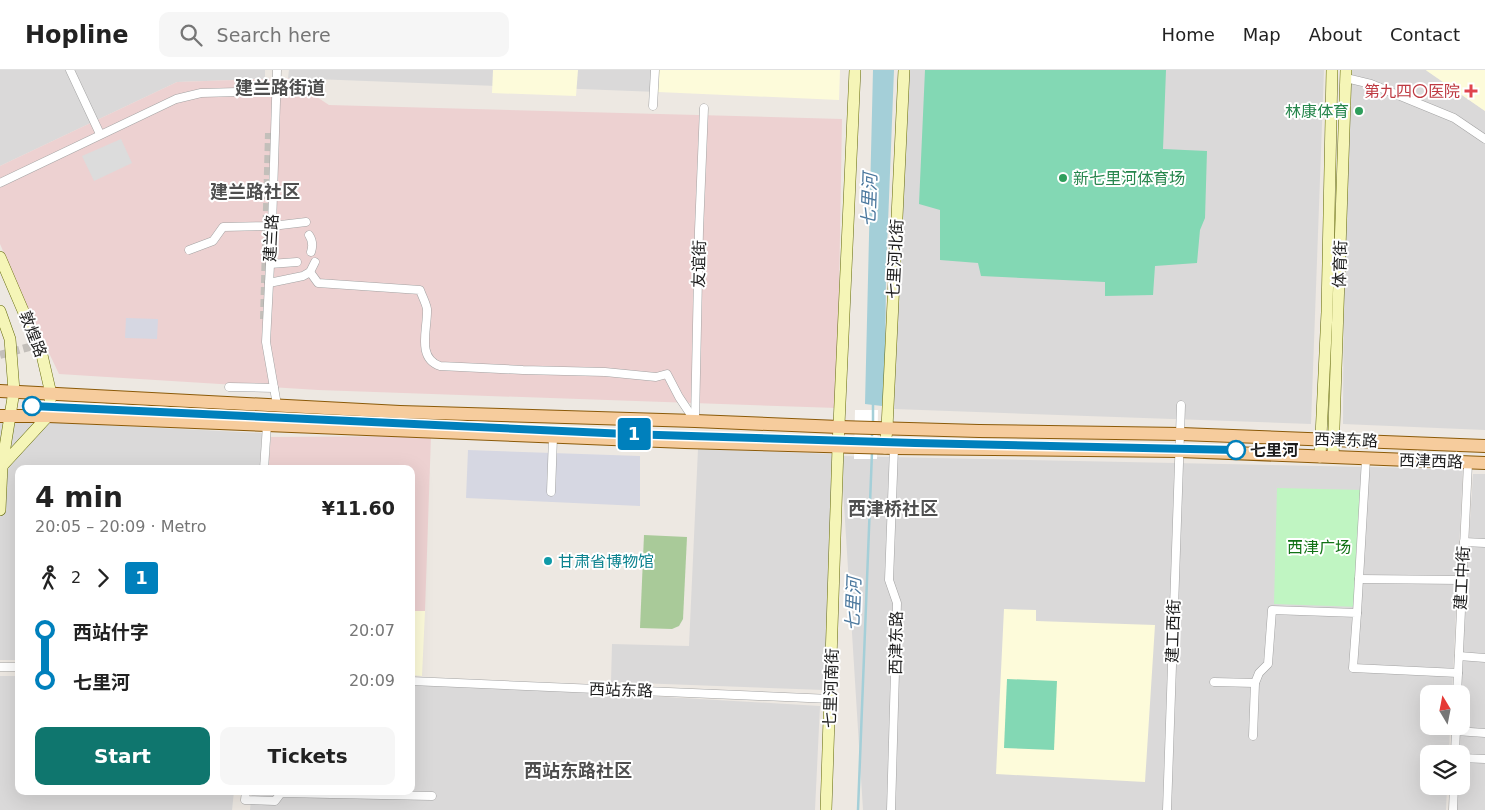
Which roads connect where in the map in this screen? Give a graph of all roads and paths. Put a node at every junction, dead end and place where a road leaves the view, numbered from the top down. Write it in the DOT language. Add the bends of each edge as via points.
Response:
graph roads {
  1 [pos="70,70"];
  2 [pos="277,70"];
  3 [pos="655,70"];
  4 [pos="855,70"];
  5 [pos="904,70"];
  6 [pos="1332,70"];
  7 [pos="1346,74"];
  8 [pos="276,92"];
  9 [pos="653,106"];
  10 [pos="704,108"];
  11 [pos="100,134"];
  12 [pos="1485,139"];
  13 [pos="0,183"];
  14 [pos="306,222"];
  15 [pos="272,226"];
  16 [pos="309,235"];
  17 [pos="188,250"];
  18 [pos="311,252"];
  19 [pos="0,256"];
  20 [pos="297,262"];
  21 [pos="315,262"];
  22 [pos="270,264"];
  23 [pos="310,272"];
  24 [pos="269,283"];
  25 [pos="0,311"];
  26 [pos="229,387"];
  27 [pos="274,388"];
  28 [pos="0,390"];
  29 [pos="14,391"];
  30 [pos="51,394"];
  31 [pos="277,405"];
  32 [pos="1182,405"];
  33 [pos="5,416"];
  34 [pos="48,416"];
  35 [pos="691,420"];
  36 [pos="267,425"];
  37 [pos="839,427"];
  38 [pos="882,428"];
  39 [pos="1180,434"];
  40 [pos="553,436"];
  41 [pos="1328,439"];
  42 [pos="685,442"];
  43 [pos="838,446"];
  44 [pos="1485,446"];
  45 [pos="885,448"];
  46 [pos="1180,451"];
  47 [pos="1323,457"];
  48 [pos="1366,459"];
  49 [pos="1468,463"];
  50 [pos="1485,463"];
  51 [pos="264,465"];
  52 [pos="2,466"];
  53 [pos="551,492"];
  54 [pos="0,510"];
  55 [pos="1464,542"];
  56 [pos="1485,543"];
  57 [pos="1359,579"];
  58 [pos="1462,580"];
  59 [pos="1357,613"];
  60 [pos="1459,656"];
  61 [pos="1485,658"];
  62 [pos="0,667"];
  63 [pos="15,668"];
  64 [pos="1458,673"];
  65 [pos="415,681"];
  66 [pos="1214,682"];
  67 [pos="1255,683"];
  68 [pos="1457,685"];
  69 [pos="830,699"];
  70 [pos="1470,731"];
  71 [pos="1485,733"];
  72 [pos="1253,736"];
  73 [pos="1470,758"];
  74 [pos="1485,759"];
  75 [pos="246,795"];
  76 [pos="280,795"];
  77 [pos="382,795"];
  78 [pos="1453,795"];
  79 [pos="432,796"];
  80 [pos="826,810"];
  81 [pos="891,810"];
  82 [pos="1167,810"];
  83 [pos="1452,810"];
  1 -- 11 [label="street"];
  2 -- 8 [label="street, 建兰路"];
  3 -- 9 [label="street"];
  4 -- 37 [label="street"];
  5 -- 38 [label="street, 七里河北街"];
  6 -- 41 [label="street, 体育街"];
  7 -- 12 [label="street" via="1454,118"];
  7 -- 41 [label="street, 体育街"];
  8 -- 11 [label="street" via="202,93 176,99"];
  8 -- 15 [label="street, 建兰路"];
  10 -- 35 [label="street, 友谊街"];
  11 -- 13 [label="street"];
  14 -- 15 [label="street"];
  15 -- 17 [label="street" via="223,227 214,241"];
  15 -- 22 [label="street, 建兰路"];
  16 -- 18 [label="street" via="313,247"];
  19 -- 30 [label="street, 敦煌路" via="42,355"];
  20 -- 22 [label="street"];
  21 -- 23 [label="street"];
  22 -- 24 [label="street, 建兰路"];
  23 -- 24 [label="street"];
  23 -- 35 [label="street" via="318,283 420,290 427,307 426,352 440,366 656,377 667,374"];
  24 -- 27 [label="street, 建兰路" via="266,342"];
  25 -- 29 [label="street, 敦煌路" via="10,339"];
  26 -- 27 [label="street"];
  27 -- 31 [label="street, 建兰路"];
  28 -- 29 [label="main road"];
  29 -- 30 [label="main road"];
  29 -- 33 [label="street, 敦煌路"];
  30 -- 31 [label="main road"];
  30 -- 34 [label="street, 敦煌路"];
  31 -- 35 [label="main road" via="400,412"];
  32 -- 39 [label="street, 建工西街"];
  33 -- 34 [label="main road"];
  33 -- 52 [label="street, 敦煌路"];
  34 -- 36 [label="main road"];
  34 -- 52 [label="street"];
  35 -- 37 [label="main road"];
  35 -- 42 [label="main road"];
  36 -- 40 [label="main road"];
  36 -- 51 [label="street"];
  37 -- 38 [label="main road"];
  37 -- 43 [label="street"];
  38 -- 39 [label="main road, 西津东路"];
  38 -- 45 [label="street, 七里河北街"];
  39 -- 41 [label="main road, 西津东路"];
  39 -- 46 [label="street, 建工西街"];
  40 -- 42 [label="main road"];
  40 -- 53 [label="street"];
  41 -- 44 [label="main road, 西津东路"];
  41 -- 47 [label="street, 体育街"];
  42 -- 43 [label="main road"];
  43 -- 45 [label="main road"];
  43 -- 69 [label="street, 七里河南街"];
  45 -- 46 [label="main road, 西津东路"];
  45 -- 81 [label="street, 西津东路" via="889,580 897,603"];
  46 -- 47 [label="main road, 西津东路"];
  46 -- 82 [label="street, 建工西街"];
  47 -- 48 [label="main road, 西津西路"];
  48 -- 49 [label="main road, 西津西路"];
  48 -- 57 [label="street"];
  49 -- 50 [label="main road, 西津西路"];
  49 -- 55 [label="street, 建工中街"];
  52 -- 54 [label="street, 敦煌路"];
  55 -- 56 [label="street"];
  55 -- 58 [label="street, 建工中街"];
  57 -- 58 [label="street"];
  57 -- 59 [label="street"];
  58 -- 60 [label="street, 建工中街"];
  59 -- 64 [label="street" via="1353,668"];
  59 -- 67 [label="street" via="1272,610 1268,664"];
  60 -- 61 [label="street"];
  60 -- 64 [label="street, 建工中街"];
  62 -- 63 [label="street"];
  64 -- 68 [label="street, 建工中街"];
  65 -- 69 [label="street, 西站东路"];
  66 -- 67 [label="street"];
  67 -- 72 [label="street"];
  69 -- 80 [label="street, 七里河南街"];
  70 -- 71 [label="street"];
  73 -- 74 [label="street"];
  75 -- 76 [label="street" via="245,800 275,801"];
  77 -- 79 [label="street"];
  78 -- 83 [label="street"];
}
